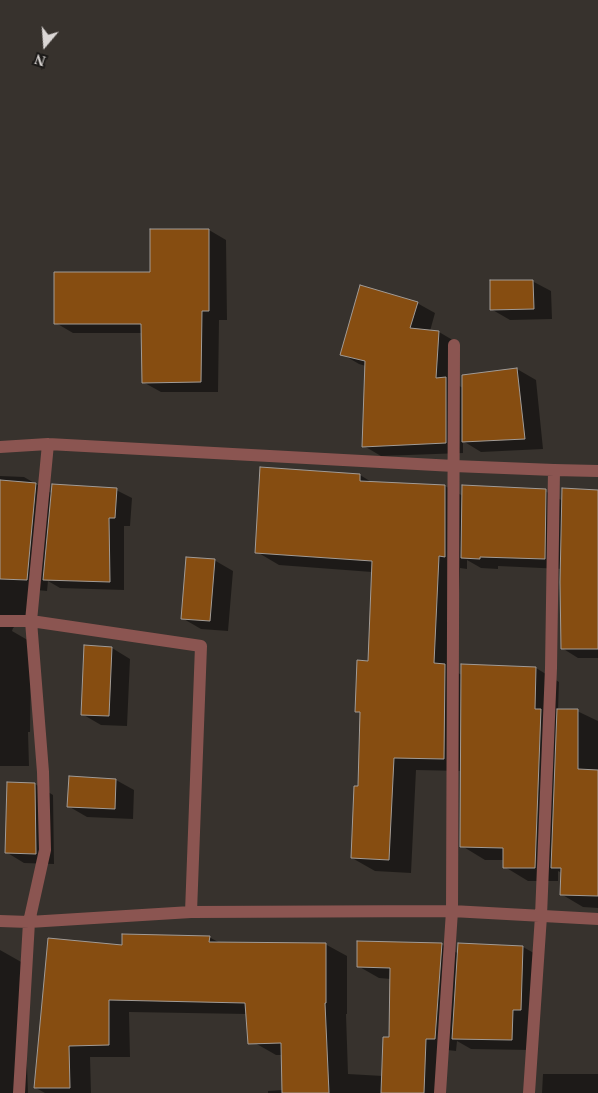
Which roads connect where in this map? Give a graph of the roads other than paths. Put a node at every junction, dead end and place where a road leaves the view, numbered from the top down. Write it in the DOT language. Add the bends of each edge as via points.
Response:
graph roads {
  1 [pos="454,345"];
  2 [pos="48,444"];
  3 [pos="0,446"];
  4 [pos="454,466"];
  5 [pos="554,470"];
  6 [pos="598,471"];
  7 [pos="0,621"];
  8 [pos="31,621"];
  9 [pos="192,912"];
  10 [pos="452,912"];
  11 [pos="541,916"];
  12 [pos="598,919"];
  13 [pos="0,921"];
  14 [pos="29,922"];
  15 [pos="19,1093"];
  16 [pos="440,1093"];
  17 [pos="529,1093"];
  1 -- 4 [label="street"];
  2 -- 3 [label="street"];
  2 -- 4 [label="street"];
  2 -- 8 [label="street"];
  4 -- 5 [label="street"];
  4 -- 10 [label="street"];
  5 -- 6 [label="street"];
  5 -- 11 [label="street"];
  7 -- 8 [label="street"];
  8 -- 9 [label="street" via="201,646"];
  8 -- 14 [label="street" via="43,772 45,850"];
  9 -- 10 [label="street"];
  9 -- 14 [label="street"];
  10 -- 11 [label="street"];
  10 -- 16 [label="street"];
  11 -- 12 [label="street"];
  11 -- 17 [label="street"];
  13 -- 14 [label="street"];
  14 -- 15 [label="street"];
}
